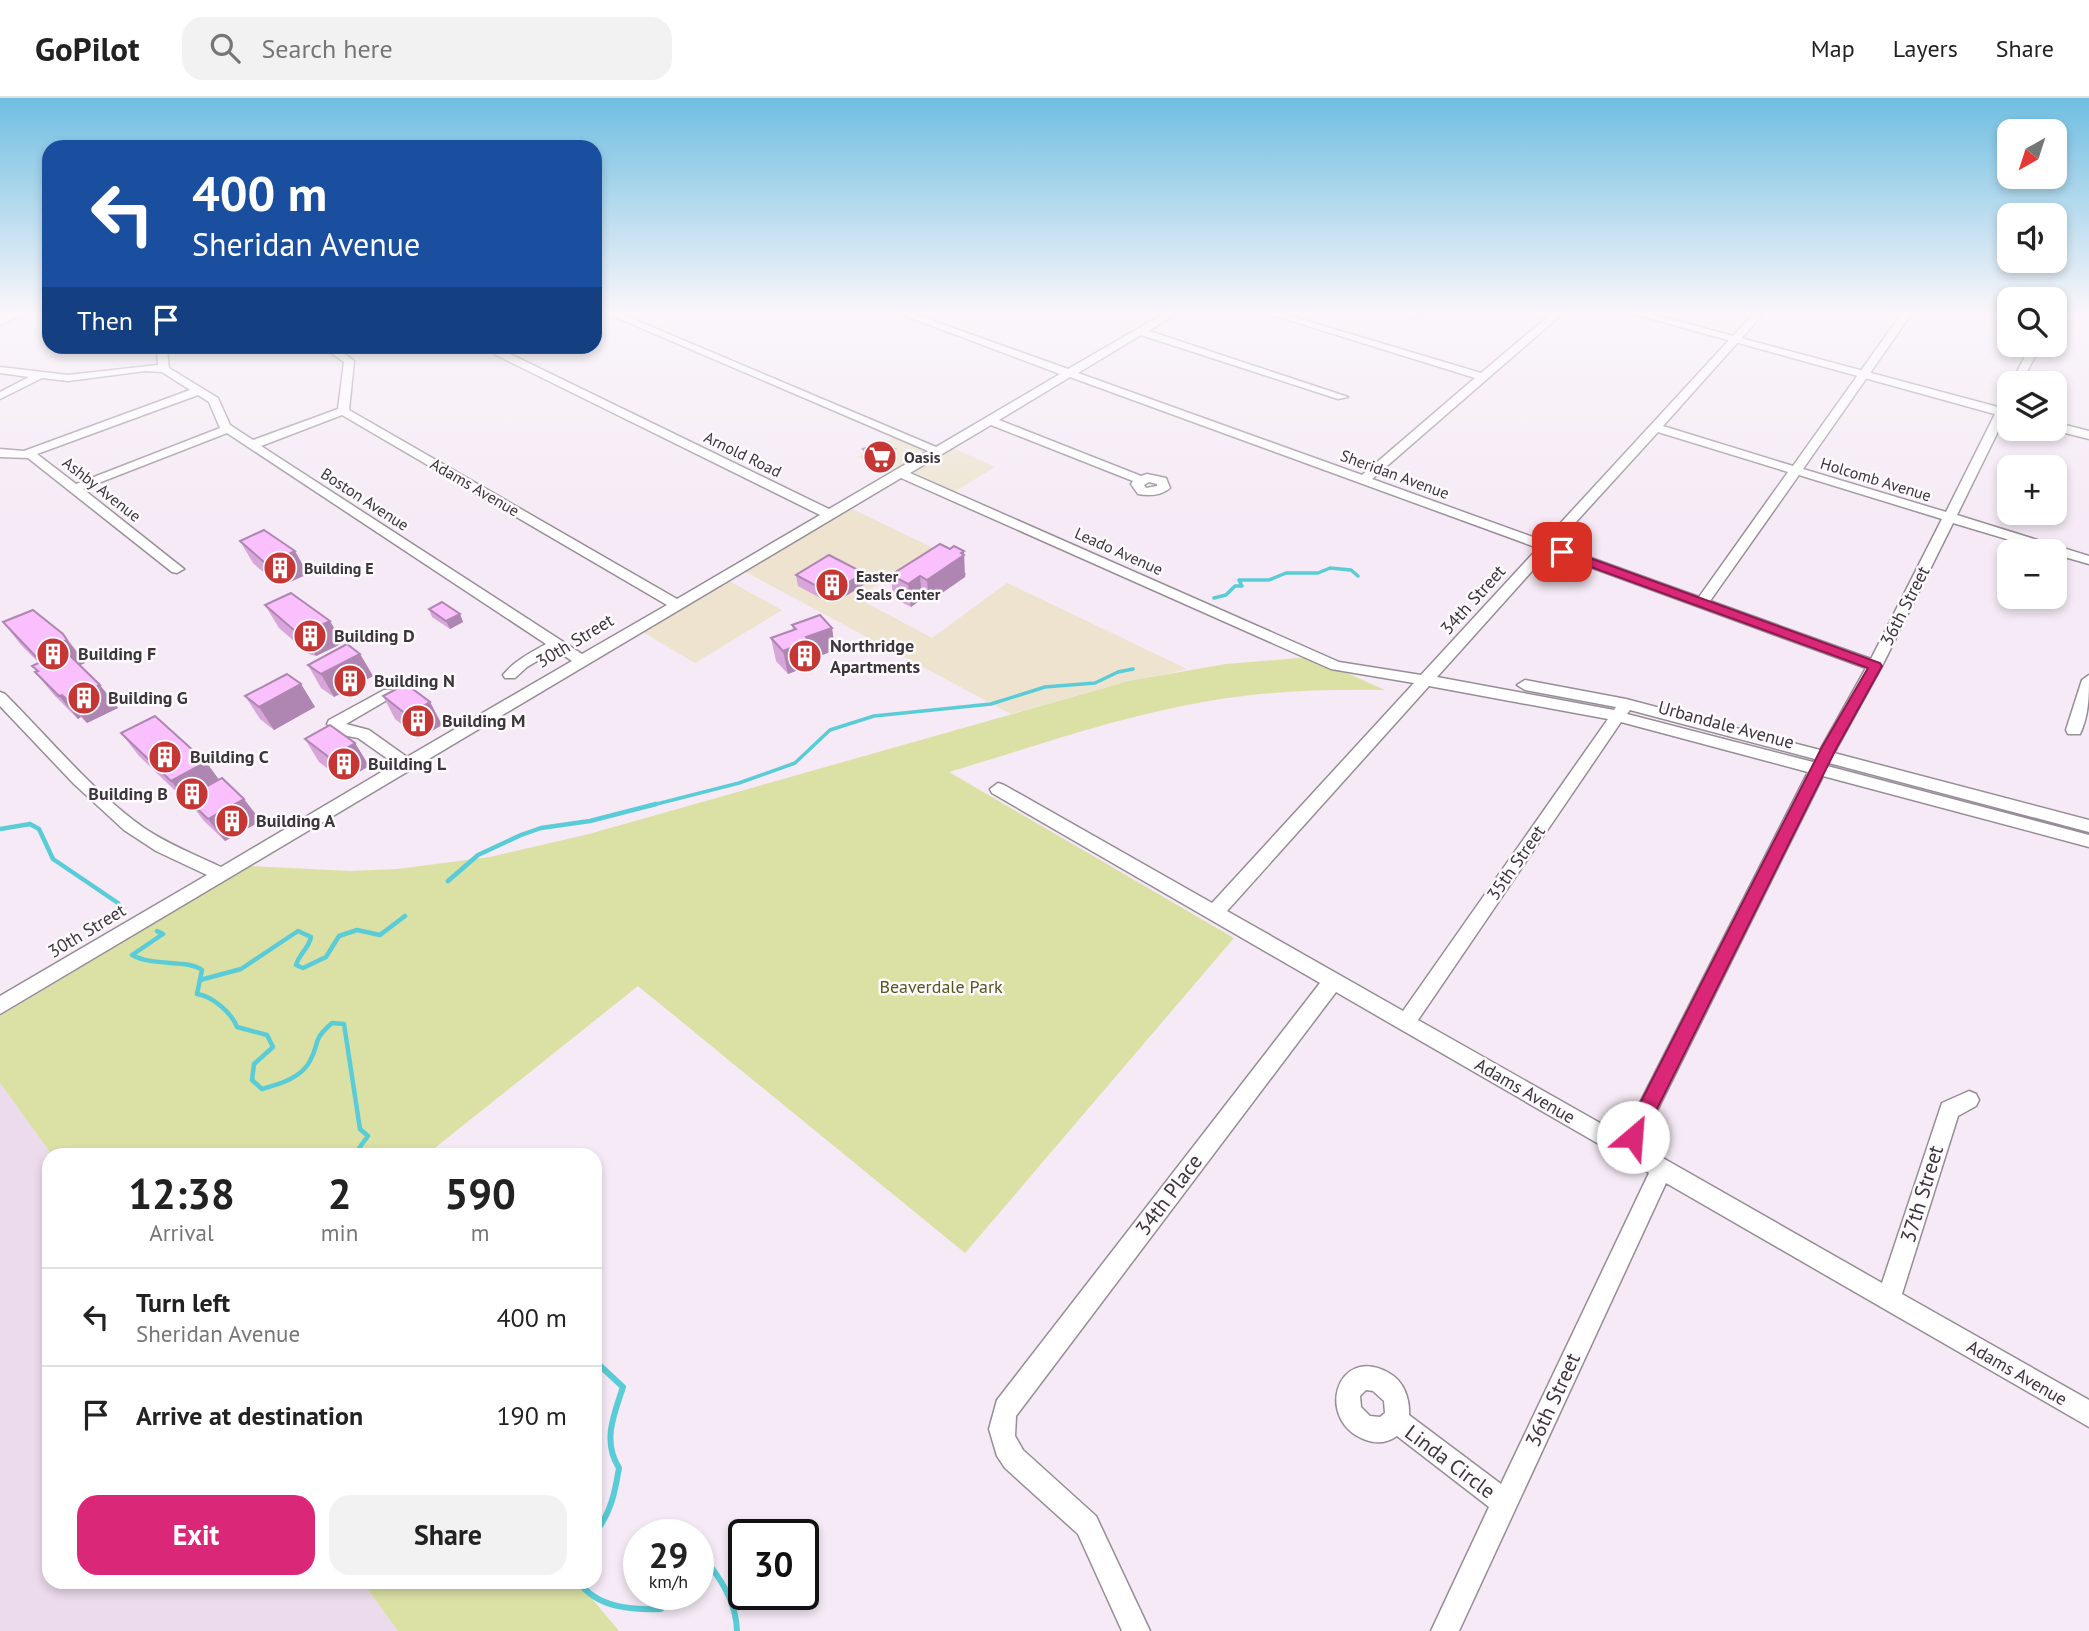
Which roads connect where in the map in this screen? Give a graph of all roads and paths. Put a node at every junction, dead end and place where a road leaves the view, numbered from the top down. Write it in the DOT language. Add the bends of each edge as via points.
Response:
graph roads {
  1 [pos="22,385"];
  2 [pos="191,385"];
  3 [pos="346,385"];
  4 [pos="564,385"];
  5 [pos="780,385"];
  6 [pos="1049,385"];
  7 [pos="1101,385"];
  8 [pos="1304,385"];
  9 [pos="1473,385"];
  10 [pos="1694,385"];
  11 [pos="1856,385"];
  12 [pos="1901,385"];
  13 [pos="200,390"];
  14 [pos="0,396"];
  15 [pos="1342,397"];
  16 [pos="1997,406"];
  17 [pos="342,411"];
  18 [pos="989,419"];
  19 [pos="1997,427"];
  20 [pos="1654,428"];
  21 [pos="228,429"];
  22 [pos="2067,429"];
  23 [pos="2089,435"];
  24 [pos="252,446"];
  25 [pos="937,451"];
  26 [pos="0,453"];
  27 [pos="27,454"];
  28 [pos="1796,471"];
  29 [pos="899,472"];
  30 [pos="1140,480"];
  31 [pos="1364,480"];
  32 [pos="74,489"];
  33 [pos="829,514"];
  34 [pos="1949,518"];
  35 [pos="1547,547"];
  36 [pos="2089,560"];
  37 [pos="177,569"];
  38 [pos="1702,603"];
  39 [pos="676,604"];
  40 [pos="556,644"];
  41 [pos="581,660"];
  42 [pos="1325,661"];
  43 [pos="1875,666"];
  44 [pos="510,675"];
  45 [pos="1429,677"];
  46 [pos="2089,680"];
  47 [pos="389,693"];
  48 [pos="0,697"];
  49 [pos="1621,710"];
  50 [pos="2074,730"];
  51 [pos="1821,763"];
  52 [pos="406,764"];
  53 [pos="998,789"];
  54 [pos="2089,826"];
  55 [pos="2089,841"];
  56 [pos="220,874"];
  57 [pos="1214,912"];
  58 [pos="1333,981"];
  59 [pos="0,1006"];
  60 [pos="1406,1022"];
  61 [pos="1969,1100"];
  62 [pos="1627,1149"];
  63 [pos="1662,1169"];
  64 [pos="1889,1300"];
  65 [pos="2089,1414"];
  66 [pos="1395,1420"];
  67 [pos="1505,1503"];
  68 [pos="1136,1631"];
  69 [pos="1445,1631"];
  1 -- 14 [label="street"];
  2 -- 13 [label="street, Boston Avenue"];
  3 -- 17 [label="street"];
  4 -- 33 [label="street, Arnold Road"];
  5 -- 25 [label="street"];
  6 -- 18 [label="street, 30th Street"];
  7 -- 31 [label="street, Sheridan Avenue"];
  8 -- 15 [label="street"];
  9 -- 31 [label="street"];
  10 -- 20 [label="street, 34th Street"];
  11 -- 28 [label="street"];
  12 -- 16 [label="main road"];
  13 -- 21 [label="street, Boston Avenue" via="214,400"];
  13 -- 27 [label="street"];
  17 -- 24 [label="street"];
  17 -- 39 [label="street, Adams Avenue"];
  18 -- 25 [label="street, 30th Street"];
  18 -- 30 [label="street"];
  19 -- 34 [label="street, 36th Street"];
  20 -- 28 [label="street, Holcomb Avenue"];
  20 -- 35 [label="street, 34th Street"];
  21 -- 24 [label="street, Boston Avenue"];
  21 -- 32 [label="street"];
  22 -- 23 [label="main road"];
  24 -- 40 [label="street, Boston Avenue"];
  25 -- 29 [label="street, 30th Street"];
  26 -- 27 [label="street"];
  27 -- 32 [label="street, Ashby Avenue"];
  28 -- 34 [label="street, Holcomb Avenue"];
  28 -- 38 [label="street"];
  29 -- 33 [label="street, 30th Street"];
  29 -- 42 [label="street, Leado Avenue"];
  31 -- 35 [label="street, Sheridan Avenue"];
  32 -- 37 [label="street, Ashby Avenue"];
  33 -- 39 [label="street, 30th Street"];
  34 -- 36 [label="street, Holcomb Avenue"];
  34 -- 43 [label="street, 36th Street"];
  35 -- 38 [label="street, Sheridan Avenue"];
  35 -- 45 [label="street, 34th Street"];
  38 -- 43 [label="street, Sheridan Avenue"];
  39 -- 41 [label="street, 30th Street"];
  40 -- 41 [label="street, Boston Avenue"];
  40 -- 44 [label="street"];
  41 -- 52 [label="street, 30th Street"];
  42 -- 45 [label="street, Urbandale Avenue" via="1364,673"];
  43 -- 51 [label="street, 36th Street"];
  45 -- 49 [label="street, Urbandale Avenue"];
  45 -- 57 [label="street, 34th Street"];
  46 -- 50 [label="street"];
  47 -- 52 [label="street" via="335,724 363,734"];
  48 -- 56 [label="street" via="132,827"];
  49 -- 51 [label="street, Urbandale Avenue"];
  49 -- 60 [label="street, 35th Street"];
  51 -- 54 [label="street, Urbandale Avenue"];
  51 -- 55 [label="street, Urbandale Avenue"];
  51 -- 62 [label="street, 36th Street"];
  52 -- 56 [label="street, 30th Street"];
  53 -- 57 [label="street, Adams Avenue"];
  56 -- 59 [label="street, 30th Street"];
  57 -- 58 [label="street, Adams Avenue"];
  58 -- 60 [label="street, Adams Avenue"];
  58 -- 68 [label="street, 34th Place" via="1002,1420 1004,1447 1087,1525"];
  60 -- 62 [label="street, Adams Avenue"];
  61 -- 64 [label="street, 37th Street" via="1949,1110"];
  62 -- 63 [label="street, Adams Avenue"];
  63 -- 64 [label="street, Adams Avenue"];
  63 -- 67 [label="street, 36th Street"];
  64 -- 65 [label="street, Adams Avenue"];
  66 -- 67 [label="street, Linda Circle"];
  67 -- 69 [label="street, 36th Street"];
}
